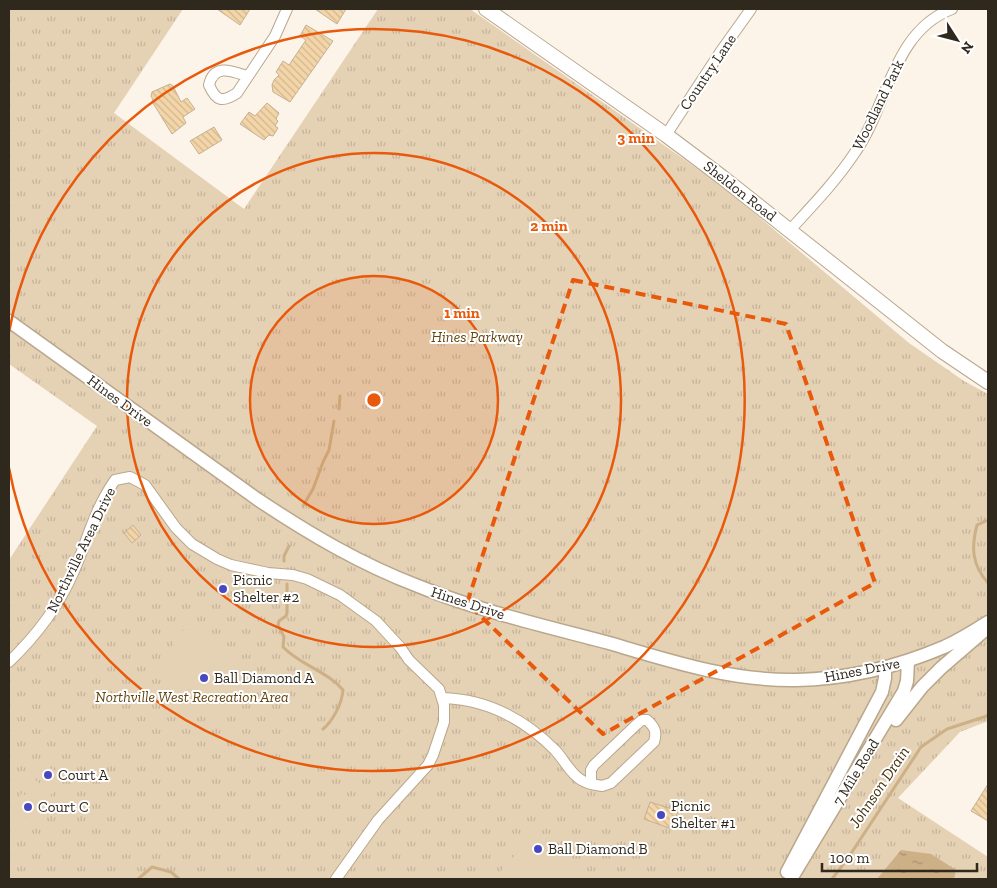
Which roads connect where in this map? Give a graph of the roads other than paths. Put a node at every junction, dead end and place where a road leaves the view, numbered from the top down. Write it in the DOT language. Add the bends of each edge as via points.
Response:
graph roads {
  1 [pos="287,9"];
  2 [pos="486,9"];
  3 [pos="752,9"];
  4 [pos="952,9"];
  5 [pos="247,76"];
  6 [pos="666,135"];
  7 [pos="790,230"];
  8 [pos="9,321"];
  9 [pos="988,382"];
  10 [pos="988,622"];
  11 [pos="988,627"];
  12 [pos="908,661"];
  13 [pos="9,662"];
  14 [pos="884,668"];
  15 [pos="442,698"];
  16 [pos="851,780"];
  17 [pos="591,784"];
  18 [pos="335,879"];
  19 [pos="786,879"];
  20 [pos="791,879"];
  1 -- 5 [label="street" via="275,36"];
  2 -- 6 [label="main road, Sheldon Road"];
  3 -- 6 [label="street, Country Lane"];
  4 -- 7 [label="street, Woodland Park" via="933,19 908,46 857,150"];
  6 -- 7 [label="main road, Sheldon Road"];
  7 -- 9 [label="main road, Sheldon Road" via="942,351"];
  8 -- 14 [label="street, Hines Drive" via="295,525 373,568 418,586 481,608 721,673 795,680"];
  10 -- 12 [label="street, Hines Drive" via="946,646"];
  11 -- 16 [label="street" via="922,687"];
  12 -- 14 [label="street, Hines Drive"];
  12 -- 16 [label="street, 7 Mile Road" via="908,681 904,691"];
  13 -- 15 [label="street, Northville Area Drive" via="44,624 59,601 104,495 116,480 130,477 145,486 192,544 217,559 231,565 307,579 340,595 376,621 439,689"];
  14 -- 19 [label="street, 7 Mile Road" via="882,692"];
  15 -- 17 [label="street" via="462,698 486,705 528,727 551,746 581,782"];
  15 -- 18 [label="street" via="444,722 428,765 378,820"];
  16 -- 20 [label="street, 7 Mile Road"];
  17 -- 17 [label="street" via="602,786 611,783 654,742 656,734 647,720 636,725 594,765"];
}
